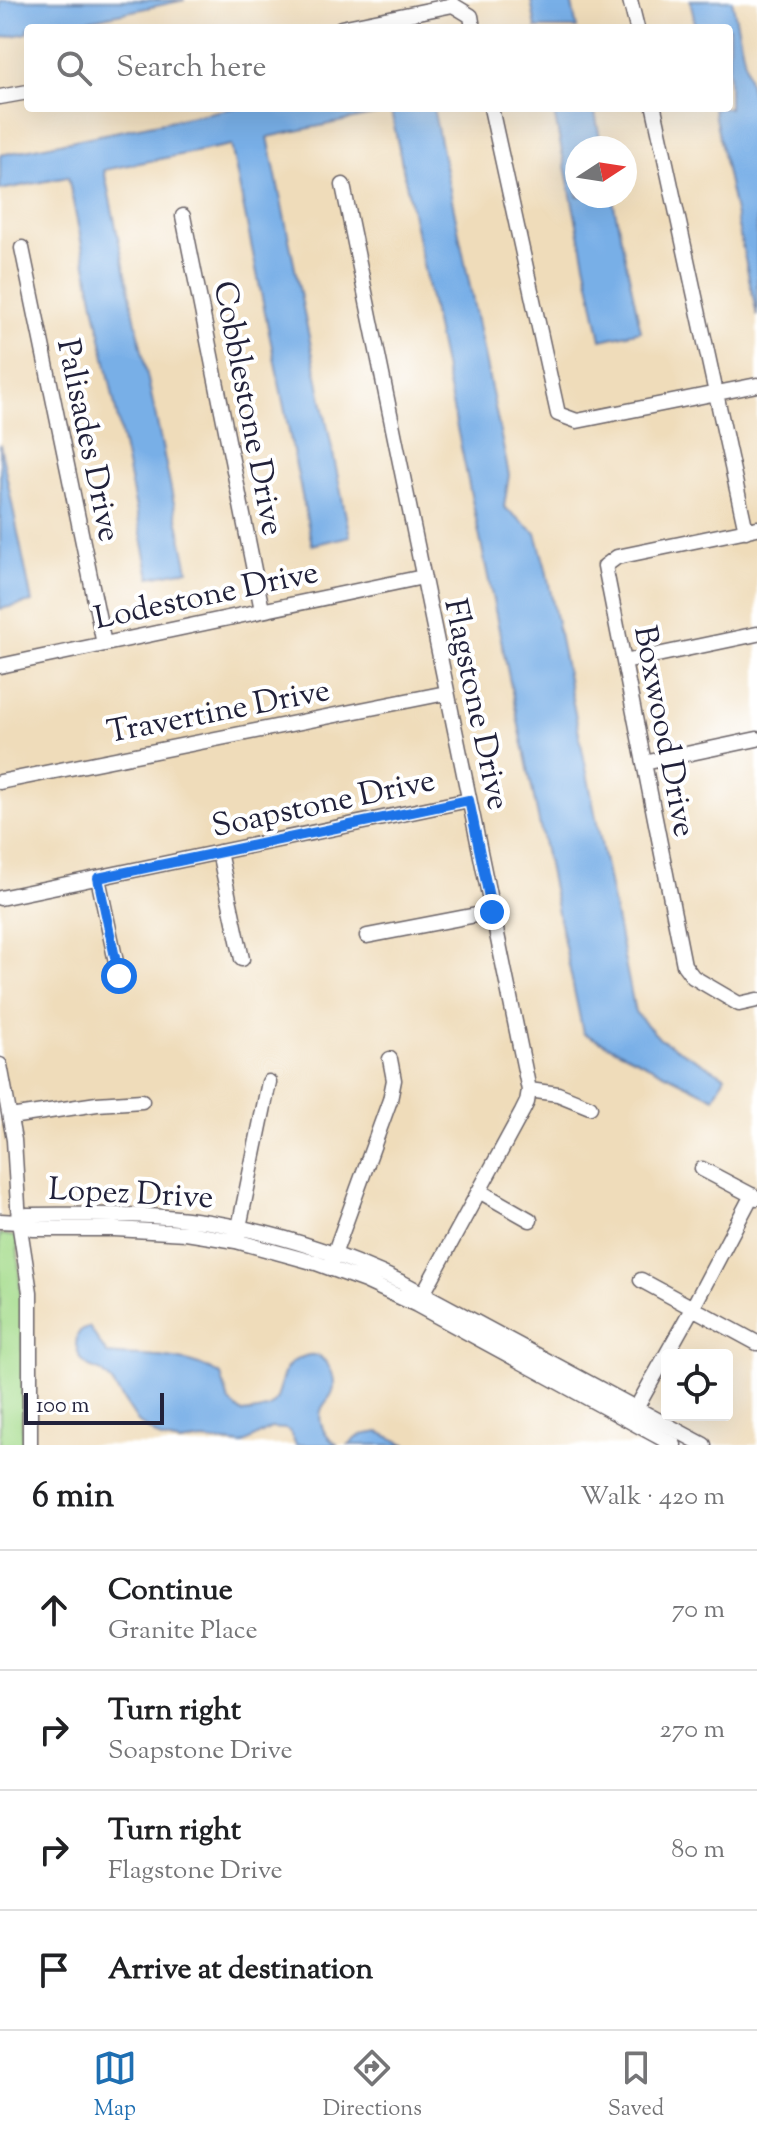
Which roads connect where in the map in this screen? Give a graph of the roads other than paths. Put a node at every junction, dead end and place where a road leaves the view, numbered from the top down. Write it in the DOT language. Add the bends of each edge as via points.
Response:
graph roads {
  1 [pos="630,0"];
  2 [pos="360,24"];
  3 [pos="472,24"];
  4 [pos="636,24"];
  5 [pos="24,93"];
  6 [pos="0,97"];
  7 [pos="492,112"];
  8 [pos="655,112"];
  9 [pos="343,185"];
  10 [pos="183,216"];
  11 [pos="22,248"];
  12 [pos="757,385"];
  13 [pos="716,394"];
  14 [pos="751,530"];
  15 [pos="423,577"];
  16 [pos="262,610"];
  17 [pos="757,634"];
  18 [pos="104,644"];
  19 [pos="624,662"];
  20 [pos="0,666"];
  21 [pos="446,693"];
  22 [pos="757,739"];
  23 [pos="644,763"];
  24 [pos="0,782"];
  25 [pos="469,800"];
  26 [pos="219,852"];
  27 [pos="98,878"];
  28 [pos="0,898"];
  29 [pos="492,912"];
  30 [pos="367,936"];
  31 [pos="242,959"];
  32 [pos="119,976"];
  33 [pos="757,1000"];
  34 [pos="390,1059"];
  35 [pos="0,1065"];
  36 [pos="269,1082"];
  37 [pos="529,1090"];
  38 [pos="142,1101"];
  39 [pos="590,1107"];
  40 [pos="10,1117"];
  41 [pos="702,1169"];
  42 [pos="479,1191"];
  43 [pos="754,1197"];
  44 [pos="530,1220"];
  45 [pos="0,1221"];
  46 [pos="19,1222"];
  47 [pos="238,1235"];
  48 [pos="332,1261"];
  49 [pos="641,1280"];
  50 [pos="420,1299"];
  51 [pos="693,1307"];
  52 [pos="757,1343"];
  53 [pos="633,1415"];
  54 [pos="30,1445"];
  55 [pos="674,1445"];
  56 [pos="704,1445"];
  1 -- 4 [label="street"];
  2 -- 3 [label="street" via="453,5 471,16"];
  5 -- 6 [label="street"];
  7 -- 13 [label="street" via="558,414 577,421"];
  8 -- 13 [label="street"];
  9 -- 15 [label="street, Flagstone Drive"];
  10 -- 16 [label="street, Cobblestone Drive"];
  11 -- 18 [label="street, Palisades Drive"];
  12 -- 13 [label="street"];
  13 -- 14 [label="street"];
  14 -- 19 [label="street, Boxwood Drive" via="617,557 605,566"];
  15 -- 16 [label="street, Lodestone Drive"];
  15 -- 21 [label="street, Flagstone Drive"];
  16 -- 18 [label="street, Lodestone Drive"];
  17 -- 19 [label="street"];
  18 -- 20 [label="street, Lodestone Drive"];
  19 -- 23 [label="street, Boxwood Drive"];
  21 -- 24 [label="street, Travertine Drive"];
  21 -- 25 [label="street, Flagstone Drive"];
  22 -- 23 [label="street"];
  23 -- 33 [label="street, Boxwood Drive" via="684,965 693,977 739,1004"];
  25 -- 26 [label="street, Soapstone Drive"];
  25 -- 29 [label="street, Flagstone Drive"];
  26 -- 27 [label="street, Soapstone Drive"];
  26 -- 31 [label="street"];
  27 -- 28 [label="street, Soapstone Drive"];
  27 -- 32 [label="street"];
  29 -- 30 [label="street"];
  29 -- 37 [label="street, Flagstone Drive"];
  34 -- 48 [label="street" via="390,1100"];
  35 -- 40 [label="street"];
  36 -- 47 [label="street"];
  37 -- 39 [label="street"];
  37 -- 42 [label="street"];
  38 -- 40 [label="street"];
  40 -- 46 [label="street"];
  41 -- 43 [label="street"];
  42 -- 44 [label="street"];
  42 -- 50 [label="street"];
  43 -- 51 [label="street"];
  45 -- 46 [label="street, Lopez Drive"];
  46 -- 47 [label="street, Lopez Drive" via="33,1229"];
  46 -- 54 [label="street" via="30,1292"];
  47 -- 48 [label="street, Lopez Drive"];
  48 -- 50 [label="street, Lopez Drive" via="365,1281"];
  49 -- 51 [label="street"];
  50 -- 53 [label="street, Lopez Drive"];
  51 -- 52 [label="street"];
  51 -- 53 [label="street"];
  53 -- 55 [label="street, Lopez Drive"];
  53 -- 56 [label="street, Lopez Drive"];
}
